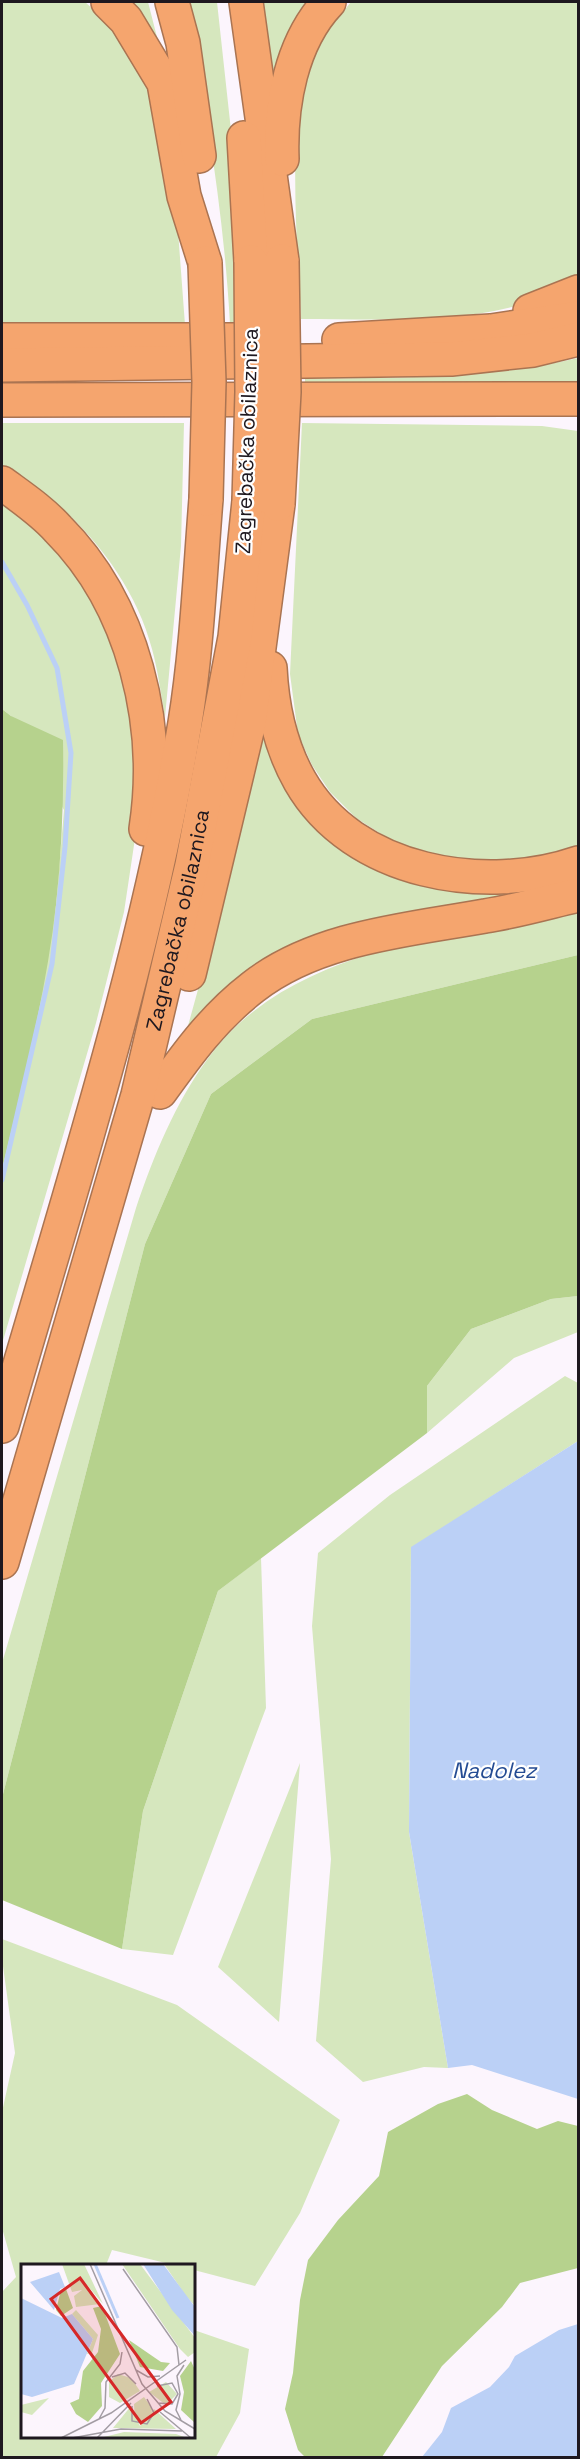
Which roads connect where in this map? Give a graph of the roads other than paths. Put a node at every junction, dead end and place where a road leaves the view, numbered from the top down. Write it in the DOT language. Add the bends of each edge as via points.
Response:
graph roads {
  1 [pos="108,2"];
  2 [pos="172,2"];
  3 [pos="230,2"];
  4 [pos="246,2"];
  5 [pos="329,2"];
  6 [pos="271,258"];
  7 [pos="205,263"];
  8 [pos="579,292"];
  9 [pos="579,318"];
  10 [pos="416,336"];
  11 [pos="10,338"];
  12 [pos="579,339"];
  13 [pos="2,365"];
  14 [pos="537,399"];
  15 [pos="579,399"];
  16 [pos="2,400"];
  17 [pos="579,420"];
  18 [pos="2,483"];
  19 [pos="264,502"];
  20 [pos="275,537"];
  21 [pos="579,863"];
  22 [pos="579,894"];
  23 [pos="160,1092"];
  24 [pos="76,1170"];
  25 [pos="75,1303"];
  26 [pos="2,1426"];
  27 [pos="2,1562"];
  1 -- 7 [label="highway" via="126,20 164,82 184,196"];
  2 -- 7 [label="highway" via="183,43 200,166"];
  3 -- 6 [label="highway" via="244,137"];
  4 -- 6 [label="highway"];
  5 -- 6 [label="highway" via="309,29 292,68"];
  6 -- 19 [label="highway, bridge" via="284,392"];
  7 -- 24 [label="highway, Zagrebačka obilaznica, bridge" via="210,382 206,499 186,720 159,860"];
  8 -- 10 [label="highway" via="505,318 444,325"];
  9 -- 10 [label="highway" via="491,331"];
  10 -- 11 [label="highway" via="365,340"];
  12 -- 13 [label="highway" via="533,350 451,359"];
  14 -- 15 [label="highway"];
  14 -- 16 [label="highway"];
  14 -- 17 [label="highway" via="559,418"];
  18 -- 24 [label="highway" via="58,529 88,564 110,599 141,685 150,762 149,806 141,857"];
  19 -- 20 [label="highway"];
  19 -- 25 [label="highway, Zagrebačka obilaznica" via="192,865 138,1095"];
  20 -- 21 [label="highway" via="271,698 288,755 314,800 359,841 411,866 470,877 500,878 535,875"];
  20 -- 23 [label="highway" via="247,733"];
  22 -- 23 [label="highway" via="489,916 375,935 294,962 254,985 222,1013"];
  23 -- 25 [label="highway" via="100,1266"];
  24 -- 26 [label="highway, Zagrebačka obilaznica"];
  25 -- 27 [label="highway, Zagrebačka obilaznica"];
}
